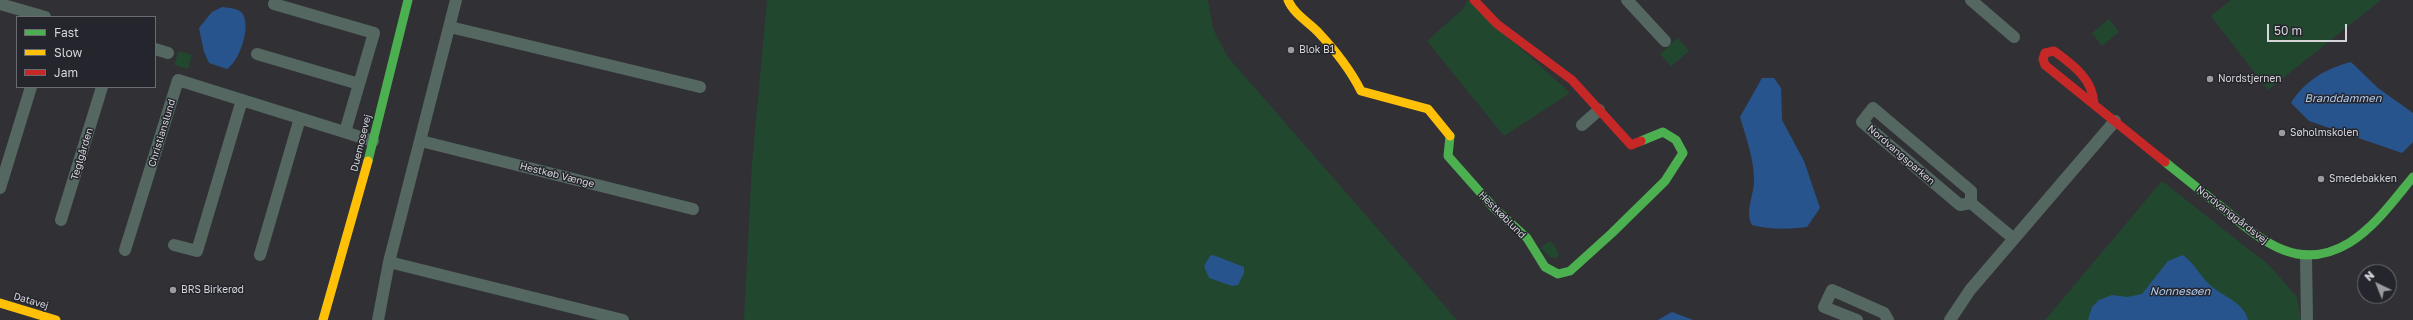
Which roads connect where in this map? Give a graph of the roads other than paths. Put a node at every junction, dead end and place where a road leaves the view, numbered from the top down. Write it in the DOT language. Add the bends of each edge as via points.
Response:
graph roads {
  1 [pos="408,0"];
  2 [pos="456,0"];
  3 [pos="1288,0"];
  4 [pos="1474,0"];
  5 [pos="1627,0"];
  6 [pos="1970,0"];
  7 [pos="0,4"];
  8 [pos="274,4"];
  9 [pos="42,16"];
  10 [pos="450,27"];
  11 [pos="2014,37"];
  12 [pos="1665,41"];
  13 [pos="156,49"];
  14 [pos="168,53"];
  15 [pos="257,54"];
  16 [pos="359,84"];
  17 [pos="700,87"];
  18 [pos="31,88"];
  19 [pos="102,88"];
  20 [pos="242,100"];
  21 [pos="2094,104"];
  22 [pos="1599,110"];
  23 [pos="300,118"];
  24 [pos="2115,121"];
  25 [pos="1582,125"];
  26 [pos="345,132"];
  27 [pos="373,141"];
  28 [pos="421,141"];
  29 [pos="2413,177"];
  30 [pos="0,188"];
  31 [pos="1971,203"];
  32 [pos="693,209"];
  33 [pos="61,220"];
  34 [pos="2014,239"];
  35 [pos="174,245"];
  36 [pos="125,250"];
  37 [pos="260,255"];
  38 [pos="2306,256"];
  39 [pos="389,262"];
  40 [pos="331,294"];
  41 [pos="0,303"];
  42 [pos="56,320"];
  43 [pos="323,320"];
  44 [pos="329,320"];
  45 [pos="378,320"];
  46 [pos="623,320"];
  47 [pos="1857,320"];
  48 [pos="1888,320"];
  49 [pos="1950,320"];
  50 [pos="2307,320"];
  1 -- 27 [label="street, Duemosevej"];
  2 -- 10 [label="street"];
  3 -- 22 [label="street, Hestkøblund" via="1294,12 1306,19 1355,76 1361,91 1428,109 1451,137 1448,156 1494,208 1527,238 1544,267 1558,274 1570,271 1612,233 1665,181 1683,153 1675,136 1663,132 1631,145"];
  4 -- 22 [label="street, Hestkøblund" via="1497,24 1572,80"];
  5 -- 12 [label="street"];
  6 -- 11 [label="street"];
  7 -- 9 [label="street"];
  8 -- 16 [label="street" via="374,33"];
  10 -- 17 [label="street"];
  10 -- 28 [label="street"];
  13 -- 14 [label="street"];
  15 -- 16 [label="street"];
  16 -- 26 [label="street"];
  18 -- 30 [label="street"];
  19 -- 33 [label="street, Teglgården"];
  20 -- 23 [label="street, Christianslund"];
  20 -- 35 [label="street" via="197,251"];
  20 -- 36 [label="street, Christianslund" via="178,80"];
  21 -- 21 [label="street, Nordvanggårdsvej" via="2095,95 2090,82 2054,51 2045,53 2045,64"];
  21 -- 24 [label="street, Nordvanggårdsvej"];
  22 -- 25 [label="street"];
  23 -- 26 [label="street, Christianslund"];
  23 -- 37 [label="street"];
  24 -- 34 [label="street"];
  24 -- 38 [label="street, Nordvanggårdsvej" via="2264,242 2282,252"];
  26 -- 27 [label="street, Christianslund"];
  27 -- 40 [label="street, Duemosevej"];
  28 -- 32 [label="street, Hestkøb Vænge"];
  28 -- 39 [label="street"];
  29 -- 38 [label="street, Nordvanggårdsvej" via="2378,218 2351,243 2324,254"];
  31 -- 31 [label="street, Nordvangsparken" via="1971,191 1873,108 1862,122 1960,205"];
  31 -- 34 [label="street, Nordvangsparken"];
  34 -- 49 [label="street" via="1970,290"];
  38 -- 50 [label="street"];
  39 -- 45 [label="street"];
  39 -- 46 [label="street"];
  40 -- 43 [label="street, Duemosevej"];
  40 -- 44 [label="street, Duemosevej"];
  41 -- 42 [label="street, Datavej"];
  47 -- 48 [label="street" via="1824,307 1832,290 1884,313"];
}
